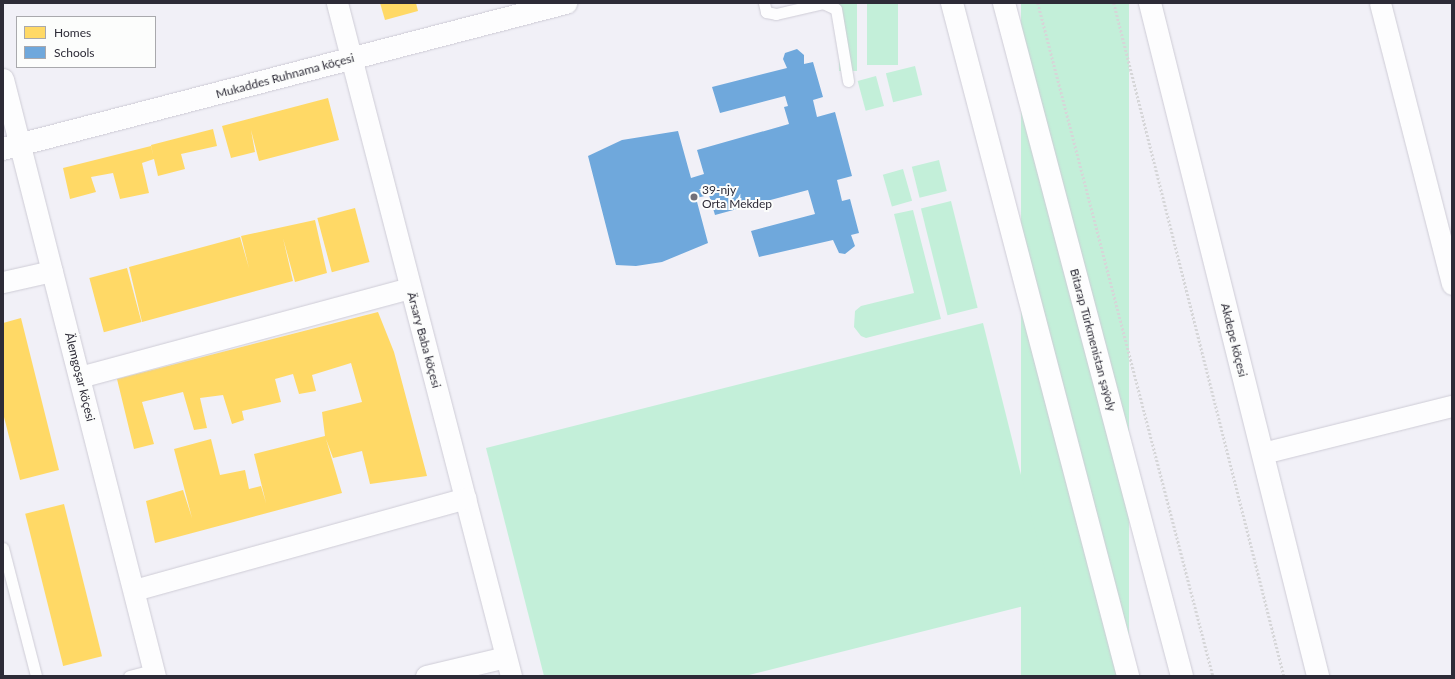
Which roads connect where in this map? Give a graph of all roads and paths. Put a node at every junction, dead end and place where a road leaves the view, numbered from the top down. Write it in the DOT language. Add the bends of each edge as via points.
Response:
graph roads {
  1 [pos="337,3"];
  2 [pos="566,3"];
  3 [pos="764,3"];
  4 [pos="952,3"];
  5 [pos="1004,3"];
  6 [pos="1038,3"];
  7 [pos="1114,3"];
  8 [pos="1150,3"];
  9 [pos="1380,3"];
  10 [pos="351,59"];
  11 [pos="3,79"];
  12 [pos="848,82"];
  13 [pos="12,147"];
  14 [pos="52,271"];
  15 [pos="3,282"];
  16 [pos="1452,284"];
  17 [pos="410,288"];
  18 [pos="80,377"];
  19 [pos="1452,406"];
  20 [pos="1263,454"];
  21 [pos="465,498"];
  22 [pos="3,548"];
  23 [pos="134,590"];
  24 [pos="509,666"];
  25 [pos="154,673"];
  26 [pos="36,676"];
  27 [pos="129,676"];
  28 [pos="426,676"];
  29 [pos="1128,676"];
  30 [pos="1182,676"];
  31 [pos="1213,676"];
  32 [pos="1284,676"];
  33 [pos="1318,676"];
  1 -- 10 [label="street, Ärsary Baba köçesi"];
  2 -- 10 [label="main road, Mukaddes Ruhnama köçesi"];
  3 -- 12 [label="lane" via="766,12 776,14 823,3 836,9"];
  4 -- 29 [label="main road"];
  5 -- 30 [label="main road, Bitarap Türkmenistan şaýoly"];
  6 -- 31 [label="path"];
  7 -- 32 [label="path"];
  8 -- 20 [label="main road, Akdepe köçesi"];
  9 -- 16 [label="street"];
  10 -- 13 [label="main road, Mukaddes Ruhnama köçesi"];
  10 -- 17 [label="street, Ärsary Baba köçesi"];
  11 -- 13 [label="street, Älemgoşar köçesi"];
  13 -- 14 [label="street, Älemgoşar köçesi"];
  14 -- 15 [label="street"];
  14 -- 18 [label="street, Älemgoşar köçesi"];
  17 -- 18 [label="street"];
  17 -- 21 [label="street, Ärsary Baba köçesi"];
  18 -- 23 [label="street, Älemgoşar köçesi"];
  19 -- 20 [label="street"];
  20 -- 33 [label="main road, Akdepe köçesi"];
  21 -- 23 [label="street"];
  21 -- 24 [label="street, Ärsary Baba köçesi"];
  22 -- 26 [label="lane"];
  23 -- 25 [label="street, Älemgoşar köçesi"];
  24 -- 28 [label="street"];
  25 -- 27 [label="lane"];
}
